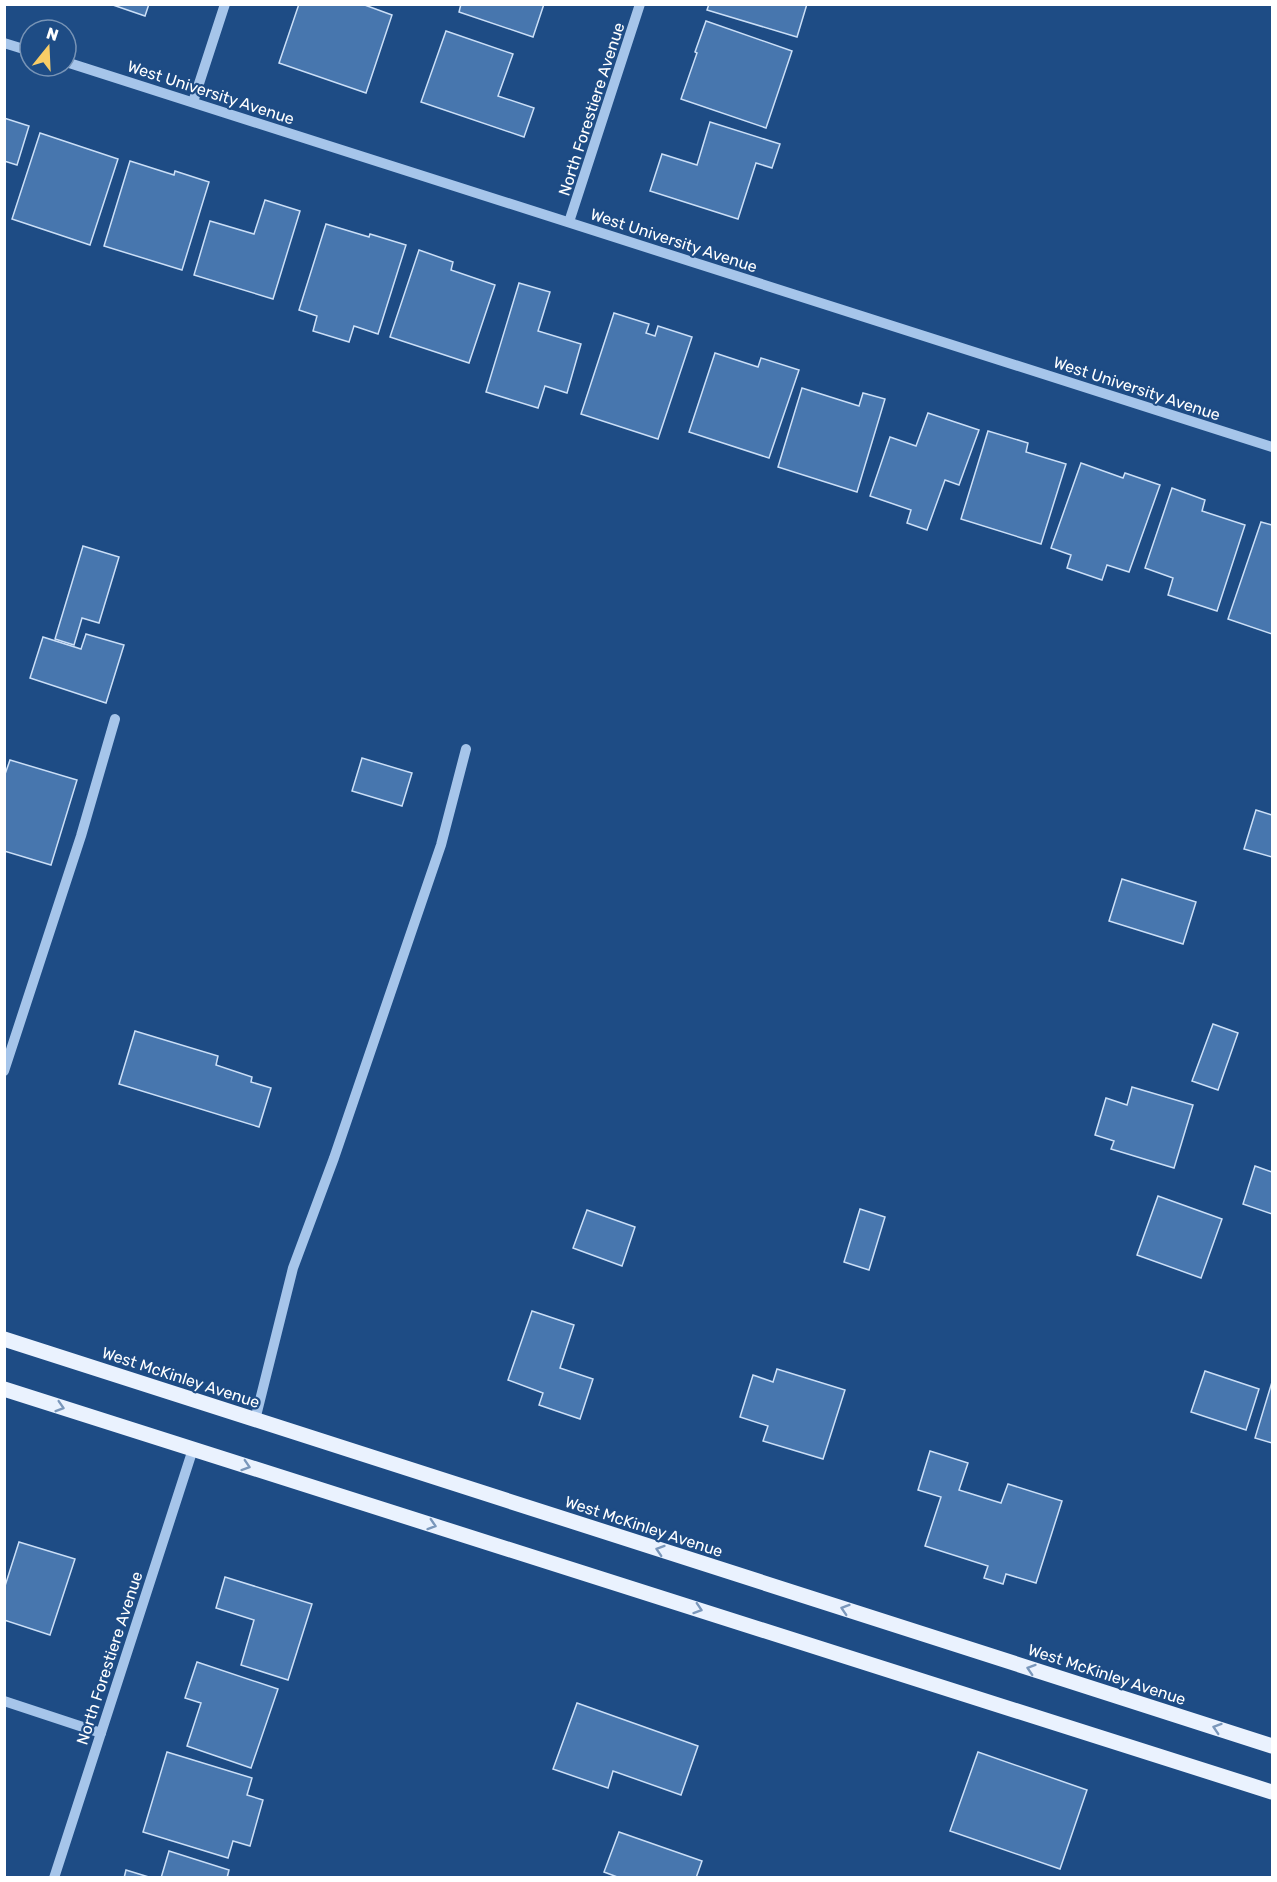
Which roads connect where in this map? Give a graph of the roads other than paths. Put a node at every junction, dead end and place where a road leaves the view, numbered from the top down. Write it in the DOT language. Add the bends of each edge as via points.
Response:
graph roads {
  1 [pos="225,4"];
  2 [pos="640,4"];
  3 [pos="78,66"];
  4 [pos="193,102"];
  5 [pos="569,222"];
  6 [pos="1272,447"];
  7 [pos="115,719"];
  8 [pos="466,749"];
  9 [pos="4,1071"];
  10 [pos="4,1339"];
  11 [pos="4,1389"];
  12 [pos="255,1420"];
  13 [pos="193,1449"];
  14 [pos="4,1701"];
  15 [pos="101,1733"];
  16 [pos="1272,1746"];
  17 [pos="1272,1792"];
  18 [pos="54,1878"];
  1 -- 4 [label="street"];
  2 -- 5 [label="street, North Forestiere Avenue"];
  3 -- 4 [label="street, West University Avenue"];
  4 -- 5 [label="street, West University Avenue"];
  5 -- 6 [label="street, West University Avenue"];
  7 -- 9 [label="street"];
  8 -- 12 [label="street" via="438,856 293,1268"];
  10 -- 12 [label="main road, West McKinley Avenue"];
  11 -- 13 [label="main road, one-way"];
  16 -- 12 [label="main road, West McKinley Avenue, one-way"];
  13 -- 15 [label="street, North Forestiere Avenue"];
  13 -- 17 [label="main road, one-way"];
  14 -- 15 [label="street"];
  15 -- 18 [label="street, North Forestiere Avenue"];
}
